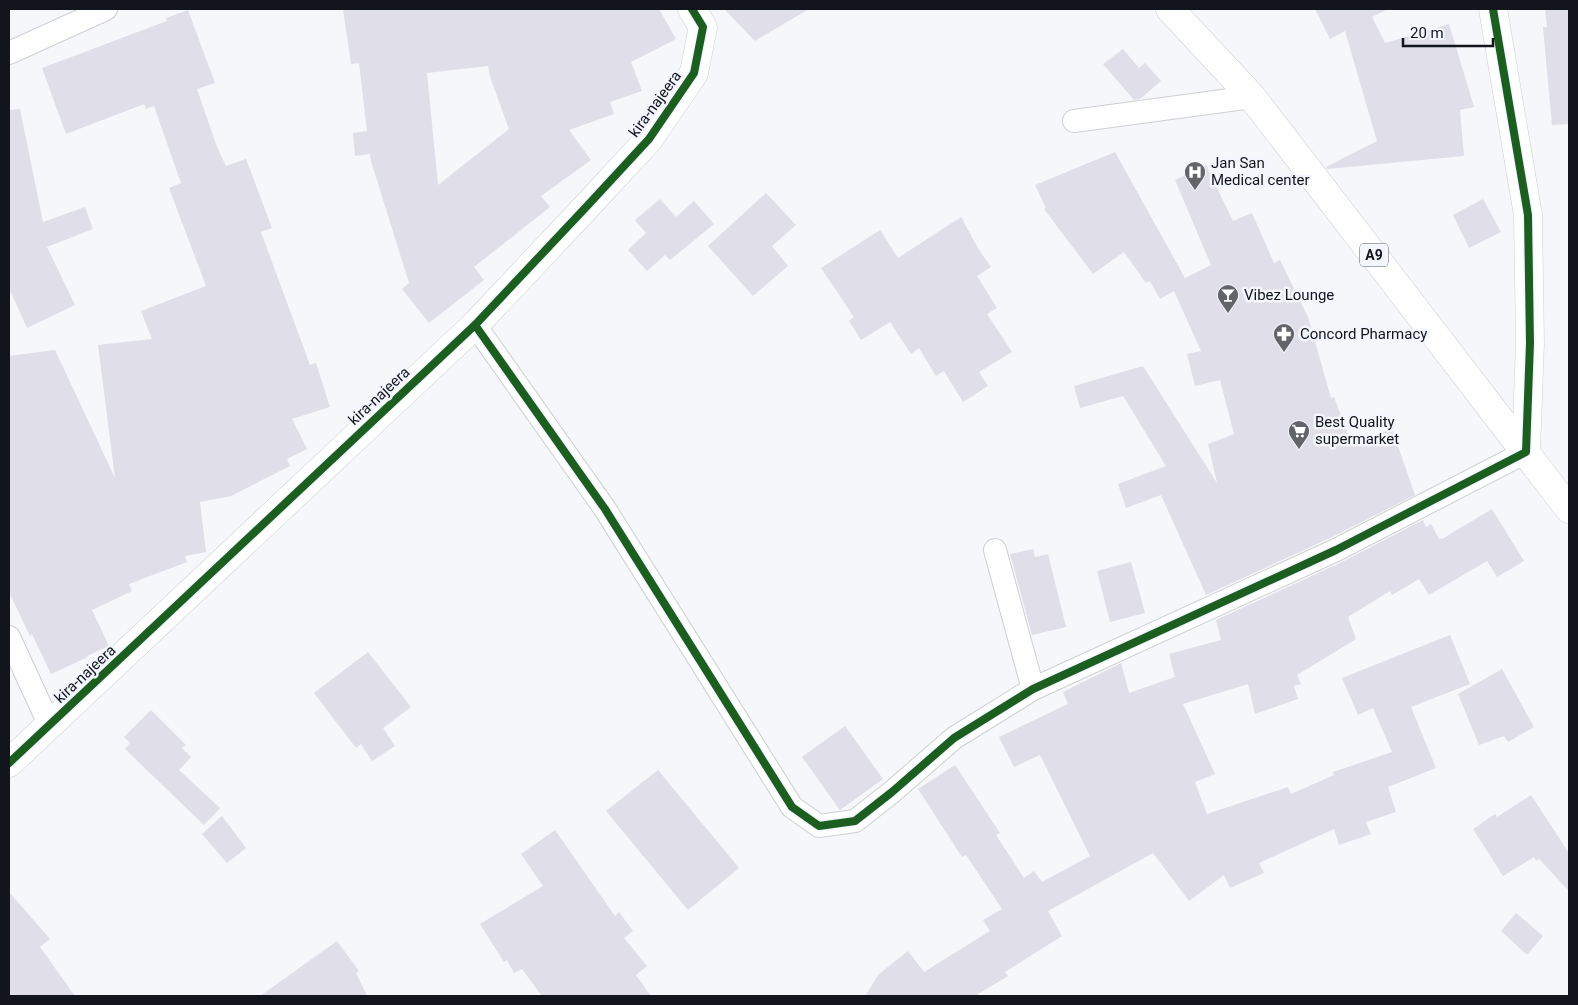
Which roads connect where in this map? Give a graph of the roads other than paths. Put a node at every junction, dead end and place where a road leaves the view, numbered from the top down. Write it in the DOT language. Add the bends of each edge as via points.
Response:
graph roads {
  1 [pos="106,9"];
  2 [pos="692,9"];
  3 [pos="1170,9"];
  4 [pos="1493,9"];
  5 [pos="9,53"];
  6 [pos="1252,97"];
  7 [pos="1074,121"];
  8 [pos="475,325"];
  9 [pos="1526,452"];
  10 [pos="1569,509"];
  11 [pos="995,550"];
  12 [pos="9,637"];
  13 [pos="1033,689"];
  14 [pos="50,726"];
  15 [pos="9,763"];
  1 -- 5 [label="street"];
  2 -- 8 [label="street, kira-najeera" via="703,27 694,73 649,140"];
  3 -- 6 [label="street, A9"];
  4 -- 9 [label="street" via="1528,215 1530,343"];
  6 -- 7 [label="street"];
  6 -- 9 [label="street, A9"];
  8 -- 13 [label="street" via="604,509 792,807 819,826 854,821 954,738"];
  8 -- 14 [label="street, kira-najeera"];
  9 -- 10 [label="street, A9"];
  9 -- 13 [label="street" via="1336,550"];
  11 -- 13 [label="street"];
  12 -- 14 [label="street"];
  14 -- 15 [label="street, kira-najeera"];
}
